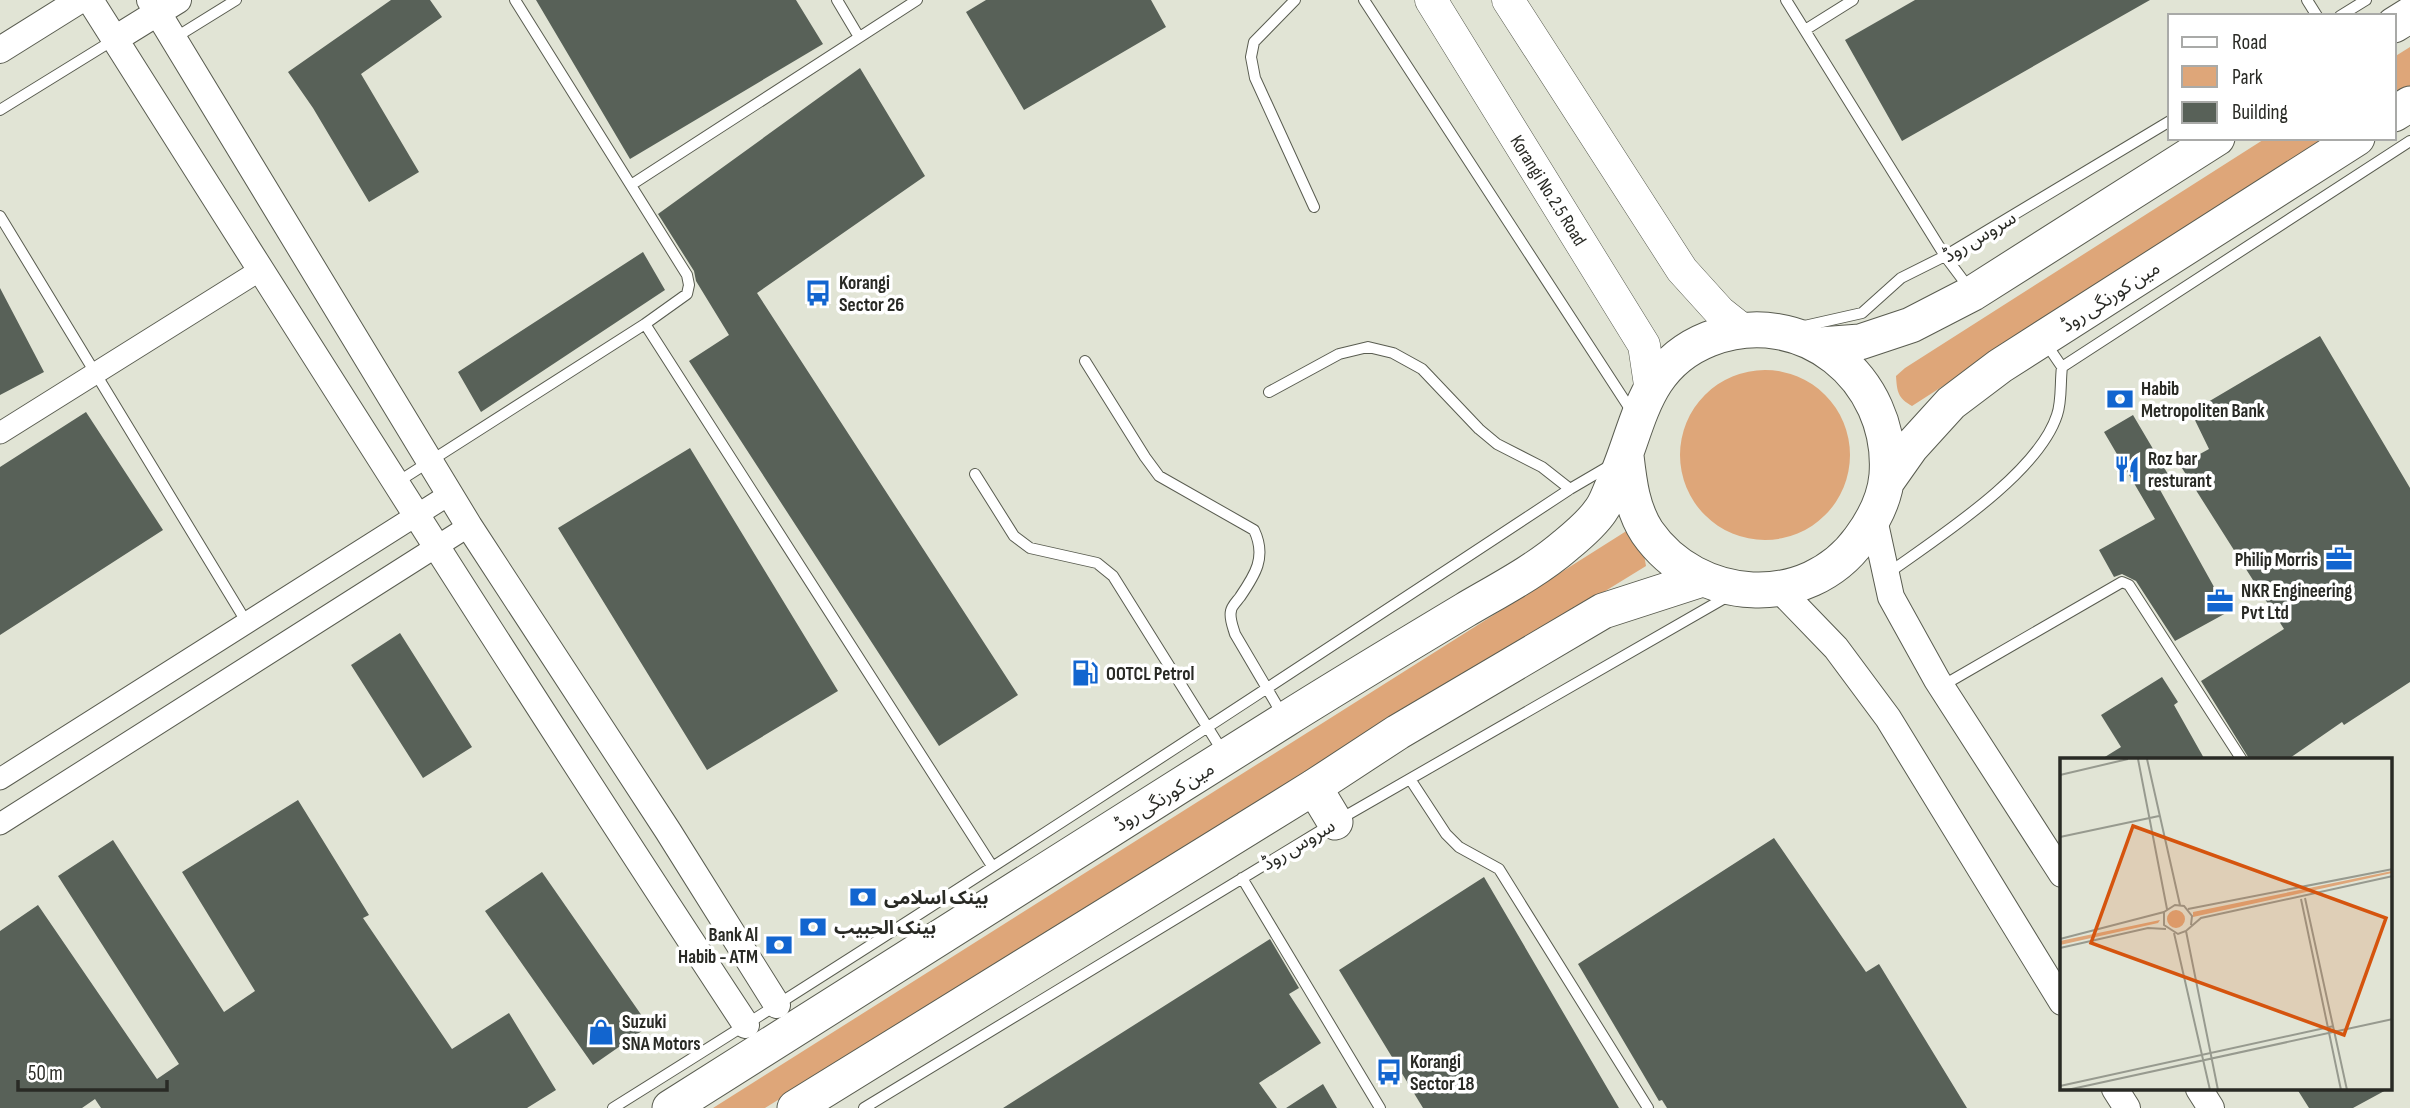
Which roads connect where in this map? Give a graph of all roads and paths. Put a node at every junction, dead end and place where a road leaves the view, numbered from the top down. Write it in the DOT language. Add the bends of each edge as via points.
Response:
graph roads {
  1 [pos="80,0"];
  2 [pos="90,0"];
  3 [pos="236,0"];
  4 [pos="515,0"];
  5 [pos="837,0"];
  6 [pos="917,0"];
  7 [pos="1295,0"];
  8 [pos="1364,0"];
  9 [pos="1431,0"];
  10 [pos="1508,0"];
  11 [pos="1786,0"];
  12 [pos="1853,0"];
  13 [pos="2363,1"];
  14 [pos="162,4"];
  15 [pos="2343,14"];
  16 [pos="1805,30"];
  17 [pos="859,37"];
  18 [pos="173,38"];
  19 [pos="115,39"];
  20 [pos="0,50"];
  21 [pos="0,110"];
  22 [pos="2168,122"];
  23 [pos="2354,140"];
  24 [pos="2206,141"];
  25 [pos="2410,141"];
  26 [pos="631,185"];
  27 [pos="1314,207"];
  28 [pos="0,216"];
  29 [pos="1945,256"];
  30 [pos="262,269"];
  31 [pos="1973,293"];
  32 [pos="645,324"];
  33 [pos="1744,331"];
  34 [pos="1781,332"];
  35 [pos="1819,345"];
  36 [pos="2052,353"];
  37 [pos="1086,361"];
  38 [pos="95,374"];
  39 [pos="1650,385"];
  40 [pos="1269,392"];
  41 [pos="1637,420"];
  42 [pos="0,433"];
  43 [pos="1626,456"];
  44 [pos="429,460"];
  45 [pos="975,474"];
  46 [pos="1887,481"];
  47 [pos="395,483"];
  48 [pos="1570,489"];
  49 [pos="450,494"];
  50 [pos="416,517"];
  51 [pos="1874,519"];
  52 [pos="469,526"];
  53 [pos="436,548"];
  54 [pos="1886,574"];
  55 [pos="1702,579"];
  56 [pos="1779,589"];
  57 [pos="1738,590"];
  58 [pos="247,623"];
  59 [pos="1941,686"];
  60 [pos="1266,689"];
  61 [pos="1286,719"];
  62 [pos="1207,727"];
  63 [pos="1226,757"];
  64 [pos="2241,758"];
  65 [pos="0,779"];
  66 [pos="1410,779"];
  67 [pos="1314,787"];
  68 [pos="1335,822"];
  69 [pos="0,824"];
  70 [pos="992,866"];
  71 [pos="2060,871"];
  72 [pos="1242,878"];
  73 [pos="2060,999"];
  74 [pos="777,1005"];
  75 [pos="746,1025"];
  76 [pos="2116,1090"];
  77 [pos="2200,1090"];
  78 [pos="613,1108"];
  79 [pos="670,1108"];
  80 [pos="795,1108"];
  81 [pos="864,1108"];
  82 [pos="1380,1108"];
  83 [pos="1648,1108"];
  84 [pos="2127,1108"];
  85 [pos="2211,1108"];
  1 -- 20 [label="street"];
  2 -- 19 [label="street"];
  3 -- 18 [label="lane"];
  4 -- 26 [label="lane"];
  5 -- 17 [label="lane"];
  6 -- 17 [label="lane"];
  7 -- 27 [label="lane" via="1254,42 1251,57 1255,78"];
  8 -- 41 [label="lane"];
  9 -- 39 [label="main road, Korangi No.2.5 Road" via="1644,345"];
  10 -- 33 [label="main road" via="1682,271"];
  11 -- 16 [label="lane"];
  12 -- 16 [label="lane"];
  13 -- 15 [label="lane"];
  14 -- 18 [label="street"];
  14 -- 19 [label="street"];
  16 -- 29 [label="lane"];
  17 -- 26 [label="lane"];
  18 -- 44 [label="street"];
  19 -- 21 [label="lane"];
  19 -- 30 [label="street"];
  22 -- 29 [label="lane, سروس روڈ"];
  23 -- 36 [label="main road, مین کورنگی روڈ"];
  24 -- 31 [label="main road"];
  25 -- 36 [label="lane"];
  26 -- 32 [label="lane" via="689,285 687,294"];
  28 -- 38 [label="lane"];
  29 -- 31 [label="lane"];
  29 -- 34 [label="lane, سروس روڈ" via="1901,278 1862,313"];
  30 -- 38 [label="street"];
  30 -- 47 [label="street"];
  31 -- 35 [label="main road" via="1899,329 1860,342"];
  32 -- 44 [label="lane"];
  32 -- 70 [label="lane"];
  33 -- 34 [label="main road"];
  33 -- 39 [label="main road" via="1708,340 1686,352"];
  34 -- 35 [label="main road"];
  35 -- 46 [label="main road" via="1852,369 1875,402 1887,440"];
  36 -- 46 [label="main road, مین کورنگی روڈ" via="2000,366 1951,403 1910,447"];
  36 -- 54 [label="lane" via="2058,413 2035,453 1999,489"];
  37 -- 60 [label="lane" via="1159,476 1254,530 1260,563 1230,611 1235,634"];
  38 -- 42 [label="street"];
  38 -- 58 [label="lane"];
  39 -- 41 [label="main road, مین کورنگی روڈ"];
  40 -- 48 [label="lane" via="1339,354 1368,347 1393,353 1422,369 1497,444 1542,467"];
  41 -- 43 [label="main road, مین کورنگی روڈ"];
  43 -- 48 [label="lane"];
  43 -- 55 [label="main road" via="1630,494 1645,529 1670,558"];
  43 -- 61 [label="main road, مین کورنگی روڈ" via="1601,511 1566,545"];
  44 -- 47 [label="lane"];
  44 -- 49 [label="street"];
  45 -- 62 [label="lane" via="1022,543 1097,563 1113,576"];
  46 -- 51 [label="main road"];
  47 -- 50 [label="street"];
  48 -- 60 [label="lane"];
  49 -- 50 [label="street"];
  49 -- 52 [label="street"];
  50 -- 53 [label="street"];
  50 -- 58 [label="street"];
  51 -- 54 [label="street"];
  51 -- 56 [label="main road" via="1850,552 1818,576"];
  52 -- 53 [label="street"];
  52 -- 74 [label="street"];
  53 -- 69 [label="street"];
  53 -- 75 [label="street"];
  54 -- 59 [label="street" via="1891,597"];
  55 -- 57 [label="main road"];
  55 -- 67 [label="main road" via="1602,611"];
  56 -- 57 [label="main road"];
  56 -- 73 [label="street" via="1836,648 1888,718"];
  57 -- 66 [label="lane, سروس روڈ"];
  58 -- 65 [label="street"];
  59 -- 64 [label="lane" via="2122,582 2129,584"];
  59 -- 71 [label="street"];
  60 -- 61 [label="lane"];
  60 -- 62 [label="lane"];
  61 -- 63 [label="main road, مین کورنگی روڈ"];
  62 -- 63 [label="lane"];
  62 -- 70 [label="lane"];
  63 -- 79 [label="main road, مین کورنگی روڈ"];
  66 -- 68 [label="lane, سروس روڈ"];
  66 -- 83 [label="lane" via="1446,834 1459,847 1499,869"];
  67 -- 68 [label="main road"];
  67 -- 80 [label="main road"];
  68 -- 72 [label="lane, سروس روڈ"];
  70 -- 74 [label="lane"];
  72 -- 81 [label="lane, سروس روڈ"];
  72 -- 82 [label="lane"];
  74 -- 75 [label="lane"];
  75 -- 78 [label="lane"];
  76 -- 84 [label="street"];
  77 -- 85 [label="street"];
}
